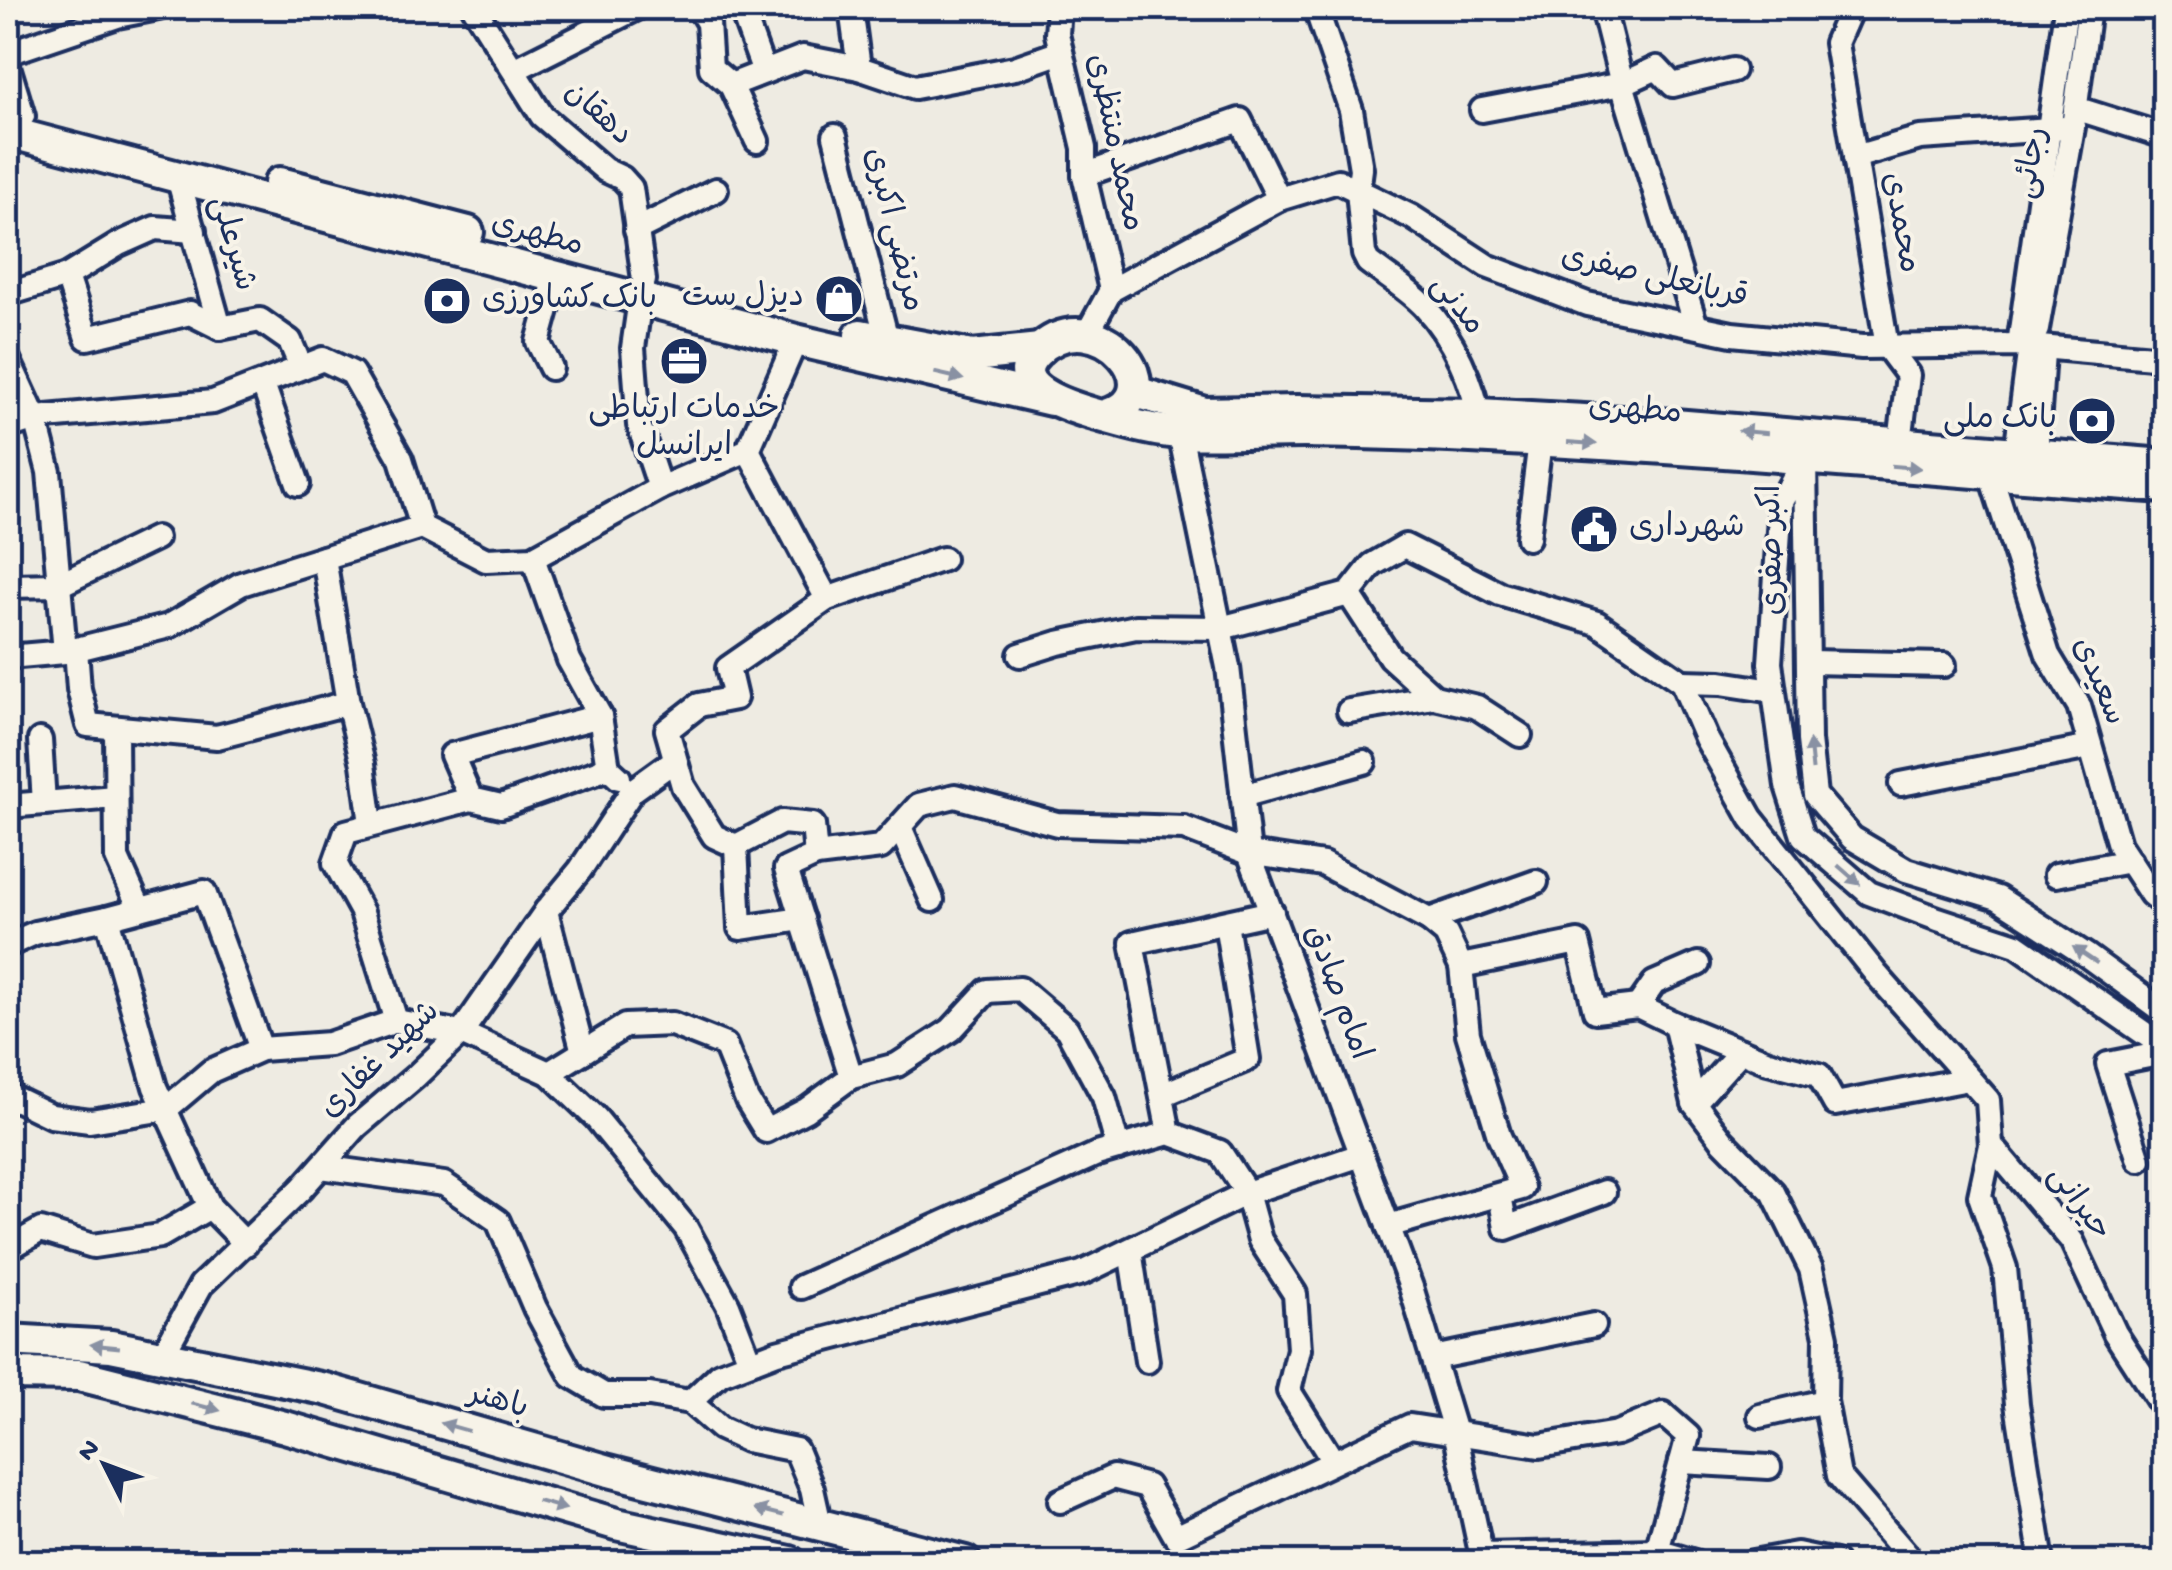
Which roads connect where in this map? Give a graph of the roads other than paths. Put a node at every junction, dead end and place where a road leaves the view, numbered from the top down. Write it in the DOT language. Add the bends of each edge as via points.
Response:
graph roads {
  1 [pos="158,8"];
  2 [pos="474,8"];
  3 [pos="637,8"];
  4 [pos="699,8"];
  5 [pos="741,8"];
  6 [pos="851,8"];
  7 [pos="1059,8"];
  8 [pos="1323,8"];
  9 [pos="1603,8"];
  10 [pos="2066,8"];
  11 [pos="2089,8"];
  12 [pos="1852,9"];
  13 [pos="1061,52"];
  14 [pos="8,53"];
  15 [pos="8,66"];
  16 [pos="859,68"];
  17 [pos="514,70"];
  18 [pos="1732,70"];
  19 [pos="764,72"];
  20 [pos="1622,84"];
  21 [pos="732,85"];
  22 [pos="1482,110"];
  23 [pos="13,120"];
  24 [pos="2066,122"];
  25 [pos="835,136"];
  26 [pos="2164,136"];
  27 [pos="757,141"];
  28 [pos="1855,157"];
  29 [pos="1084,175"];
  30 [pos="178,177"];
  31 [pos="716,190"];
  32 [pos="1358,191"];
  33 [pos="1279,199"];
  34 [pos="636,230"];
  35 [pos="194,232"];
  36 [pos="67,276"];
  37 [pos="556,277"];
  38 [pos="642,290"];
  39 [pos="1111,290"];
  40 [pos="8,294"];
  41 [pos="1696,326"];
  42 [pos="220,328"];
  43 [pos="1088,332"];
  44 [pos="796,340"];
  45 [pos="887,340"];
  46 [pos="2032,342"];
  47 [pos="1887,347"];
  48 [pos="1040,349"];
  49 [pos="2164,358"];
  50 [pos="8,359"];
  51 [pos="301,367"];
  52 [pos="550,368"];
  53 [pos="263,384"];
  54 [pos="1136,392"];
  55 [pos="1050,400"];
  56 [pos="1102,416"];
  57 [pos="35,418"];
  58 [pos="1181,420"];
  59 [pos="1481,426"];
  60 [pos="8,428"];
  61 [pos="1540,441"];
  62 [pos="1900,443"];
  63 [pos="1806,447"];
  64 [pos="748,450"];
  65 [pos="2164,465"];
  66 [pos="2018,466"];
  67 [pos="298,484"];
  68 [pos="2164,487"];
  69 [pos="660,488"];
  70 [pos="422,527"];
  71 [pos="156,538"];
  72 [pos="1528,538"];
  73 [pos="324,558"];
  74 [pos="534,558"];
  75 [pos="943,559"];
  76 [pos="59,585"];
  77 [pos="8,586"];
  78 [pos="1349,594"];
  79 [pos="827,599"];
  80 [pos="1220,628"];
  81 [pos="71,650"];
  82 [pos="1020,656"];
  83 [pos="8,657"];
  84 [pos="1810,662"];
  85 [pos="1944,666"];
  86 [pos="1682,682"];
  87 [pos="1773,691"];
  88 [pos="1434,697"];
  89 [pos="348,702"];
  90 [pos="1349,711"];
  91 [pos="600,716"];
  92 [pos="116,730"];
  93 [pos="1520,735"];
  94 [pos="40,740"];
  95 [pos="2090,747"];
  96 [pos="676,760"];
  97 [pos="1364,762"];
  98 [pos="608,768"];
  99 [pos="1901,784"];
  100 [pos="632,792"];
  101 [pos="1242,796"];
  102 [pos="116,797"];
  103 [pos="471,799"];
  104 [pos="44,803"];
  105 [pos="8,806"];
  106 [pos="372,824"];
  107 [pos="900,827"];
  108 [pos="736,846"];
  109 [pos="1249,854"];
  110 [pos="816,855"];
  111 [pos="2130,862"];
  112 [pos="2056,874"];
  113 [pos="1536,882"];
  114 [pos="932,900"];
  115 [pos="2164,905"];
  116 [pos="140,910"];
  117 [pos="546,911"];
  118 [pos="1272,912"];
  119 [pos="107,918"];
  120 [pos="802,919"];
  121 [pos="1429,920"];
  122 [pos="1226,922"];
  123 [pos="8,945"];
  124 [pos="1698,964"];
  125 [pos="1461,966"];
  126 [pos="1638,1006"];
  127 [pos="2164,1012"];
  128 [pos="396,1021"];
  129 [pos="1675,1024"];
  130 [pos="460,1033"];
  131 [pos="261,1049"];
  132 [pos="1741,1050"];
  133 [pos="2164,1050"];
  134 [pos="583,1052"];
  135 [pos="549,1073"];
  136 [pos="850,1077"];
  137 [pos="1970,1079"];
  138 [pos="8,1095"];
  139 [pos="1162,1095"];
  140 [pos="1694,1103"];
  141 [pos="166,1109"];
  142 [pos="1169,1133"];
  143 [pos="1991,1145"];
  144 [pos="1118,1148"];
  145 [pos="1361,1155"];
  146 [pos="2139,1160"];
  147 [pos="320,1167"];
  148 [pos="1604,1192"];
  149 [pos="1247,1193"];
  150 [pos="1500,1194"];
  151 [pos="210,1208"];
  152 [pos="1388,1226"];
  153 [pos="246,1244"];
  154 [pos="8,1245"];
  155 [pos="1130,1250"];
  156 [pos="800,1287"];
  157 [pos="1594,1325"];
  158 [pos="8,1340"];
  159 [pos="162,1356"];
  160 [pos="1432,1358"];
  161 [pos="1147,1361"];
  162 [pos="750,1362"];
  163 [pos="8,1374"];
  164 [pos="1825,1401"];
  165 [pos="690,1402"];
  166 [pos="2164,1408"];
  167 [pos="1760,1416"];
  168 [pos="1456,1436"];
  169 [pos="1333,1461"];
  170 [pos="1681,1462"];
  171 [pos="1769,1468"];
  172 [pos="1060,1501"];
  173 [pos="820,1525"];
  174 [pos="1676,1558"];
  175 [pos="1483,1559"];
  176 [pos="790,1562"];
  177 [pos="965,1562"];
  178 [pos="1753,1562"];
  179 [pos="1835,1562"];
  180 [pos="1913,1562"];
  181 [pos="2042,1562"];
  1 -- 14 [label="street"];
  2 -- 17 [label="street, دهقان"];
  3 -- 17 [label="street"];
  4 -- 21 [label="street" via="708,23 711,68"];
  5 -- 19 [label="street"];
  6 -- 16 [label="street"];
  7 -- 13 [label="street, محمد منتظری"];
  8 -- 32 [label="street, مدنی" via="1317,11 1352,110 1362,169"];
  9 -- 20 [label="street"];
  10 -- 24 [label="street"];
  11 -- 24 [label="street, رجائی"];
  12 -- 28 [label="street, محمدی" via="1836,42"];
  13 -- 16 [label="street" via="915,87"];
  13 -- 29 [label="street, محمد منتظری"];
  15 -- 23 [label="street"];
  16 -- 19 [label="street" via="803,57"];
  17 -- 34 [label="street, دهقان" via="542,116 631,188"];
  18 -- 20 [label="street" via="1673,85 1656,68"];
  19 -- 21 [label="street"];
  20 -- 22 [label="street"];
  20 -- 41 [label="street"];
  21 -- 27 [label="street"];
  23 -- 30 [label="main road, مطهری"];
  23 -- 38 [label="main road, مطهری"];
  24 -- 26 [label="street"];
  24 -- 28 [label="street" via="1920,138"];
  24 -- 46 [label="street, رجائی"];
  25 -- 45 [label="street, مرتضی اکبری"];
  28 -- 47 [label="street, محمدی"];
  29 -- 33 [label="street" via="1240,120"];
  29 -- 39 [label="street, محمد منتظری"];
  30 -- 35 [label="street, شیرعلی"];
  30 -- 37 [label="main road, مطهری"];
  31 -- 34 [label="street"];
  32 -- 33 [label="street, قربانعلی صفری" via="1338,181"];
  32 -- 41 [label="street, قربانعلی صفری" via="1487,266 1587,304"];
  32 -- 59 [label="street, مدنی" via="1368,262 1423,305 1466,374"];
  33 -- 39 [label="street, قربانعلی صفری"];
  34 -- 38 [label="street, دهقان"];
  35 -- 36 [label="street" via="155,228"];
  35 -- 42 [label="street, شیرعلی"];
  36 -- 40 [label="street"];
  36 -- 42 [label="street" via="87,338 190,313"];
  37 -- 38 [label="main road, مطهری"];
  37 -- 52 [label="street" via="538,342"];
  38 -- 44 [label="main road, مطهری"];
  38 -- 45 [label="main road, مطهری"];
  38 -- 69 [label="street, دهقان" via="632,348 639,425"];
  39 -- 43 [label="street"];
  41 -- 47 [label="street, قربانعلی صفری"];
  42 -- 51 [label="street" via="260,320 290,341"];
  43 -- 48 [label="main road" via="1072,332"];
  43 -- 54 [label="main road" via="1120,354 1133,371"];
  44 -- 55 [label="main road, مطهری, one-way"];
  44 -- 64 [label="street"];
  45 -- 48 [label="main road, مطهری" via="972,356"];
  46 -- 47 [label="street, قربانعلی صفری"];
  46 -- 49 [label="street, قربانعلی صفری"];
  46 -- 66 [label="street, رجائی"];
  47 -- 62 [label="street, محمدی" via="1908,375"];
  48 -- 55 [label="main road" via="1027,374"];
  50 -- 57 [label="street"];
  51 -- 53 [label="street"];
  51 -- 70 [label="street" via="322,359 352,373 401,459"];
  53 -- 57 [label="street" via="213,402"];
  53 -- 67 [label="street"];
  54 -- 56 [label="main road" via="1118,412"];
  54 -- 58 [label="main road, مطهری"];
  55 -- 56 [label="main road"];
  56 -- 58 [label="main road, مطهری"];
  57 -- 60 [label="street"];
  57 -- 76 [label="street" via="49,472"];
  58 -- 59 [label="main road, مطهری" via="1351,433"];
  58 -- 80 [label="street, امام صادق"];
  59 -- 61 [label="main road, مطهری"];
  63 -- 59 [label="main road, مطهری, one-way"];
  61 -- 63 [label="main road, مطهری, one-way"];
  61 -- 72 [label="street"];
  62 -- 63 [label="main road, مطهری"];
  62 -- 66 [label="main road, مطهری"];
  63 -- 66 [label="main road, مطهری, one-way"];
  63 -- 84 [label="street, اکبر صفری"];
  63 -- 87 [label="street, اکبر صفری" via="1781,502"];
  64 -- 69 [label="street"];
  64 -- 79 [label="street"];
  65 -- 66 [label="main road, مطهری"];
  66 -- 68 [label="main road, مطهری"];
  66 -- 95 [label="street, سعیدی" via="2048,655 2079,706"];
  69 -- 74 [label="street"];
  70 -- 73 [label="street"];
  70 -- 74 [label="street" via="486,560"];
  71 -- 76 [label="street"];
  73 -- 81 [label="street" via="241,584 169,626"];
  73 -- 89 [label="street"];
  74 -- 91 [label="street" via="570,660"];
  75 -- 79 [label="street"];
  76 -- 77 [label="street"];
  76 -- 81 [label="street"];
  78 -- 80 [label="street"];
  78 -- 86 [label="street" via="1372,565 1405,546 1500,594 1597,622"];
  78 -- 88 [label="street" via="1390,657"];
  79 -- 96 [label="street" via="728,668 735,698 699,705 667,730"];
  80 -- 82 [label="street" via="1136,627"];
  80 -- 101 [label="street, امام صادق"];
  81 -- 83 [label="street"];
  81 -- 92 [label="street" via="88,725"];
  84 -- 85 [label="street"];
  127 -- 84 [label="street, اکبر صفری, one-way" via="1998,898 1906,870 1852,838 1815,795"];
  86 -- 87 [label="street"];
  86 -- 137 [label="street" via="1751,818"];
  87 -- 133 [label="street, اکبر صفری, one-way" via="1786,786 1803,836 1869,892 2017,945"];
  88 -- 90 [label="street"];
  88 -- 93 [label="street" via="1477,706"];
  89 -- 92 [label="street" via="217,737"];
  89 -- 106 [label="street"];
  91 -- 98 [label="street"];
  91 -- 103 [label="street" via="452,755"];
  92 -- 102 [label="street"];
  94 -- 104 [label="street"];
  95 -- 99 [label="street"];
  95 -- 111 [label="street, سعیدی"];
  96 -- 100 [label="street, شهید غفاری"];
  96 -- 108 [label="street" via="683,786 714,836"];
  97 -- 101 [label="street"];
  98 -- 100 [label="street"];
  98 -- 103 [label="street" via="501,806"];
  100 -- 117 [label="street, شهید غفاری"];
  101 -- 109 [label="street, امام صادق"];
  102 -- 104 [label="street"];
  102 -- 116 [label="street" via="117,858"];
  103 -- 106 [label="street"];
  104 -- 105 [label="street"];
  106 -- 128 [label="street" via="346,832 335,863 362,912"];
  107 -- 109 [label="street" via="919,805 955,796 1057,824 1184,828"];
  107 -- 110 [label="street" via="882,847"];
  107 -- 114 [label="street"];
  108 -- 110 [label="street" via="782,822 814,825"];
  108 -- 120 [label="street" via="740,928"];
  109 -- 118 [label="street, امام صادق"];
  109 -- 121 [label="street" via="1323,864"];
  110 -- 120 [label="street" via="786,870"];
  111 -- 112 [label="street"];
  111 -- 115 [label="street, سعیدی"];
  113 -- 121 [label="street"];
  116 -- 119 [label="street"];
  116 -- 131 [label="street" via="204,892"];
  117 -- 130 [label="street, شهید غفاری"];
  117 -- 134 [label="street"];
  118 -- 122 [label="street"];
  118 -- 145 [label="street, امام صادق"];
  119 -- 123 [label="street"];
  119 -- 141 [label="street"];
  120 -- 136 [label="street"];
  121 -- 125 [label="street" via="1446,934"];
  122 -- 139 [label="street" via="1248,1059"];
  122 -- 139 [label="street" via="1132,943"];
  124 -- 126 [label="street" via="1654,983"];
  125 -- 126 [label="street" via="1578,942 1595,1012"];
  125 -- 150 [label="street" via="1468,1034 1522,1188"];
  126 -- 129 [label="street"];
  128 -- 130 [label="street"];
  128 -- 131 [label="street" via="328,1044"];
  129 -- 132 [label="street"];
  129 -- 140 [label="street"];
  130 -- 135 [label="street"];
  130 -- 147 [label="street, شهید غفاری"];
  131 -- 141 [label="street" via="212,1071"];
  132 -- 137 [label="street" via="1819,1076 1835,1104"];
  132 -- 140 [label="street"];
  133 -- 146 [label="street" via="2108,1064"];
  134 -- 135 [label="street"];
  134 -- 136 [label="street" via="625,1026 672,1024 726,1045 766,1130"];
  135 -- 162 [label="street" via="596,1118 686,1228"];
  136 -- 144 [label="street" via="898,1066 951,1030 987,991 1020,989 1067,1029 1104,1097"];
  137 -- 143 [label="street" via="1988,1100"];
  138 -- 141 [label="street" via="52,1116 90,1121"];
  139 -- 142 [label="street"];
  140 -- 164 [label="street" via="1773,1192 1811,1269 1826,1337"];
  141 -- 151 [label="street"];
  142 -- 144 [label="street"];
  142 -- 149 [label="street" via="1220,1152"];
  143 -- 166 [label="street, حیرانی" via="2072,1240 2115,1333"];
  143 -- 181 [label="street" via="1980,1196 2005,1268 2017,1404"];
  144 -- 156 [label="street"];
  145 -- 149 [label="street"];
  145 -- 152 [label="street, امام صادق"];
  147 -- 153 [label="street, شهید غفاری"];
  147 -- 165 [label="street" via="444,1184 498,1222 572,1376 604,1395"];
  148 -- 150 [label="street" via="1506,1228"];
  149 -- 155 [label="street"];
  149 -- 169 [label="street" via="1260,1240 1296,1294 1300,1348 1288,1390"];
  150 -- 152 [label="street"];
  151 -- 153 [label="street"];
  151 -- 154 [label="street" via="160,1236 93,1246 42,1230"];
  152 -- 160 [label="street, امام صادق"];
  153 -- 159 [label="street, شهید غفاری" via="202,1285"];
  155 -- 161 [label="street"];
  155 -- 162 [label="street" via="1082,1273"];
  157 -- 160 [label="street"];
  159 -- 158 [label="main road, باهنر, one-way"];
  173 -- 159 [label="main road, باهنر, one-way" via="325,1389"];
  160 -- 168 [label="street, امام صادق"];
  162 -- 165 [label="street" via="720,1374"];
  163 -- 176 [label="main road, one-way" via="79,1375 616,1524"];
  164 -- 167 [label="street"];
  164 -- 180 [label="street" via="1839,1476"];
  165 -- 173 [label="street" via="746,1440 796,1450"];
  168 -- 169 [label="street" via="1410,1426"];
  168 -- 170 [label="street" via="1539,1446 1617,1433 1663,1414 1688,1436"];
  168 -- 175 [label="street, امام صادق"];
  169 -- 172 [label="street" via="1176,1537 1147,1486 1113,1478"];
  170 -- 171 [label="street"];
  170 -- 174 [label="street"];
  173 -- 177 [label="main road, باهنر"];
  174 -- 175 [label="street"];
  178 -- 179 [label="street" via="1797,1554"];
}
